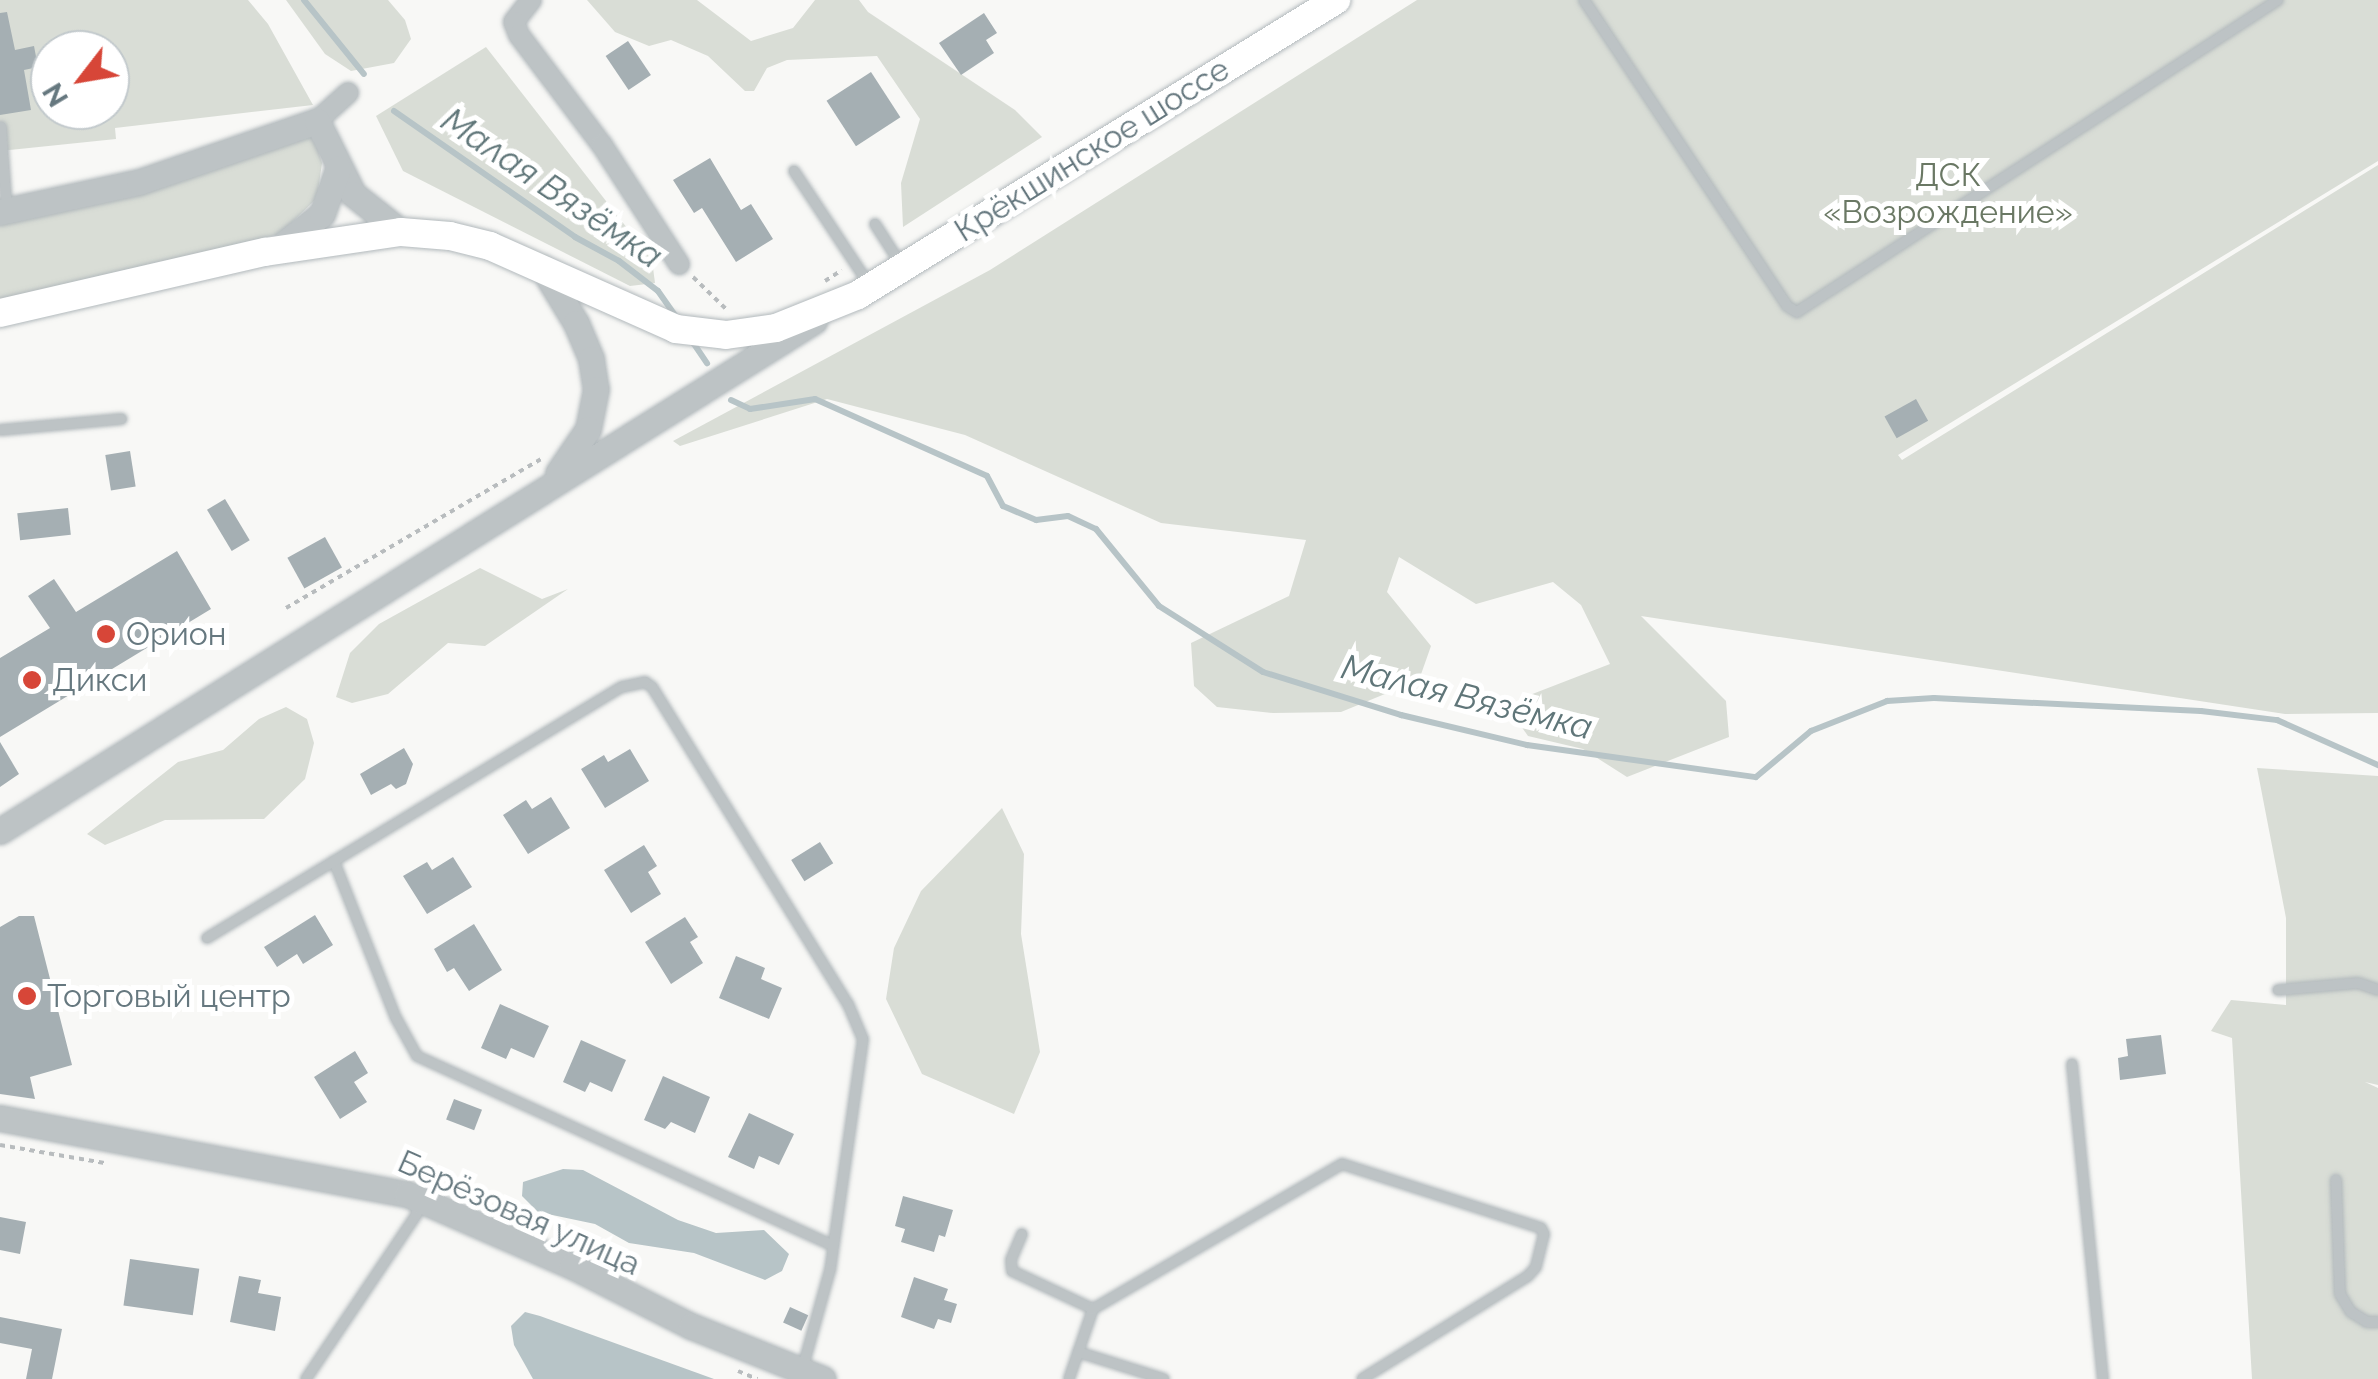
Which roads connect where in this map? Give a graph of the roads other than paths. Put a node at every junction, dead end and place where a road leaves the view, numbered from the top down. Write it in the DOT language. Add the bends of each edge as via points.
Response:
graph roads {
  1 [pos="531,0"];
  2 [pos="1336,0"];
  3 [pos="1584,0"];
  4 [pos="2278,0"];
  5 [pos="348,93"];
  6 [pos="318,122"];
  7 [pos="1,127"];
  8 [pos="2,156"];
  9 [pos="338,169"];
  10 [pos="794,170"];
  11 [pos="4,212"];
  12 [pos="875,224"];
  13 [pos="401,232"];
  14 [pos="278,249"];
  15 [pos="679,264"];
  16 [pos="542,266"];
  17 [pos="902,267"];
  18 [pos="859,294"];
  19 [pos="0,313"];
  20 [pos="122,419"];
  21 [pos="0,430"];
  22 [pos="543,490"];
  23 [pos="0,830"];
  24 [pos="334,862"];
  25 [pos="207,938"];
  26 [pos="2278,990"];
  27 [pos="2378,990"];
  28 [pos="2072,1064"];
  29 [pos="0,1118"];
  30 [pos="2336,1180"];
  31 [pos="421,1200"];
  32 [pos="1022,1234"];
  33 [pos="833,1246"];
  34 [pos="1093,1310"];
  35 [pos="2378,1322"];
  36 [pos="1078,1352"];
  37 [pos="812,1375"];
  38 [pos="306,1379"];
  39 [pos="1069,1379"];
  40 [pos="1164,1379"];
  41 [pos="1362,1379"];
  42 [pos="2103,1379"];
  1 -- 15 [label="street" via="514,22 519,36 602,145"];
  2 -- 17 [label="main road, Крёкшинское шоссе"];
  3 -- 4 [label="lane" via="1797,312"];
  5 -- 6 [label="street"];
  6 -- 9 [label="street"];
  6 -- 11 [label="street" via="169,174"];
  7 -- 8 [label="lane"];
  8 -- 11 [label="lane"];
  9 -- 13 [label="street" via="360,203"];
  9 -- 14 [label="street" via="322,214"];
  10 -- 18 [label="lane"];
  12 -- 17 [label="lane"];
  13 -- 14 [label="main road, Крёкшинское шоссе"];
  13 -- 16 [label="main road, Крёкшинское шоссе" via="470,240"];
  14 -- 19 [label="main road, Крёкшинское шоссе"];
  16 -- 18 [label="main road, Крёкшинское шоссе" via="640,316 695,333 762,331"];
  16 -- 22 [label="street" via="576,323 596,389 581,444"];
  17 -- 18 [label="main road, Крёкшинское шоссе"];
  18 -- 22 [label="street"];
  20 -- 21 [label="lane"];
  22 -- 23 [label="street"];
  24 -- 25 [label="lane"];
  24 -- 33 [label="lane" via="417,1056"];
  24 -- 33 [label="lane" via="622,687 652,687 860,1029 864,1052"];
  26 -- 27 [label="lane" via="2358,984"];
  28 -- 42 [label="lane"];
  29 -- 31 [label="street, Берёзовая улица" via="353,1180"];
  30 -- 35 [label="lane" via="2340,1294 2351,1312"];
  31 -- 37 [label="street, Берёзовая улица"];
  31 -- 38 [label="lane"];
  32 -- 34 [label="lane" via="1012,1271"];
  33 -- 37 [label="lane"];
  34 -- 36 [label="lane"];
  34 -- 41 [label="lane" via="1342,1164 1540,1228 1540,1250 1528,1276"];
  36 -- 39 [label="lane"];
  36 -- 40 [label="lane"];
}
